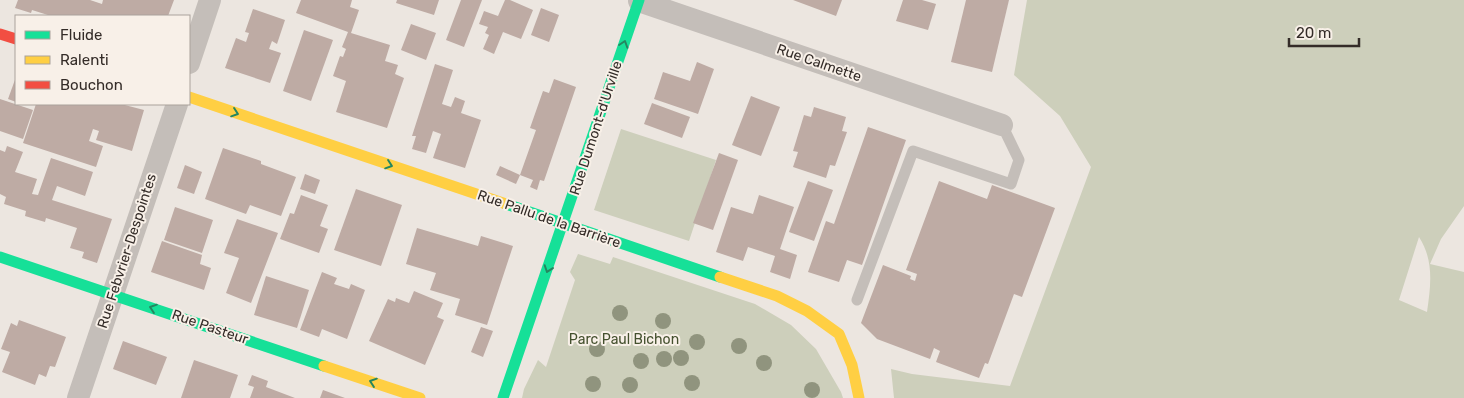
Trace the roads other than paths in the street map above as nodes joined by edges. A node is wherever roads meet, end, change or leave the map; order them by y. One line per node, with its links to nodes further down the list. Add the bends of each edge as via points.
1 (210, 0): 5 (street)
2 (638, 0): 8 (street, Rue Calmette); 9 (street, Rue Dumont-d'Urville, one-way to 2)
3 (0, 34): 4 (street)
4 (15, 39)
5 (190, 60)
6 (190, 98): 9 (street, Rue Pallu de la Barrière, one-way to 9)
7 (177, 105): 11 (street, Rue Febvrier-Despointes)
8 (1002, 125): 12 (lane, via 1019,160 1011,184 914,151)
9 (564, 223): 15 (street, Rue Dumont-d'Urville, one-way to 15); 16 (street, Rue Pallu de la Barrière, via 777,296 807,311 839,334 852,365)
10 (0, 257): 11 (street, Rue Pasteur)
11 (113, 294): 13 (street, Rue Febvrier-Despointes); 14 (street, Rue Pasteur, one-way to 11)
12 (857, 300)
13 (78, 398)
14 (420, 398)
15 (503, 398)
16 (858, 398)

